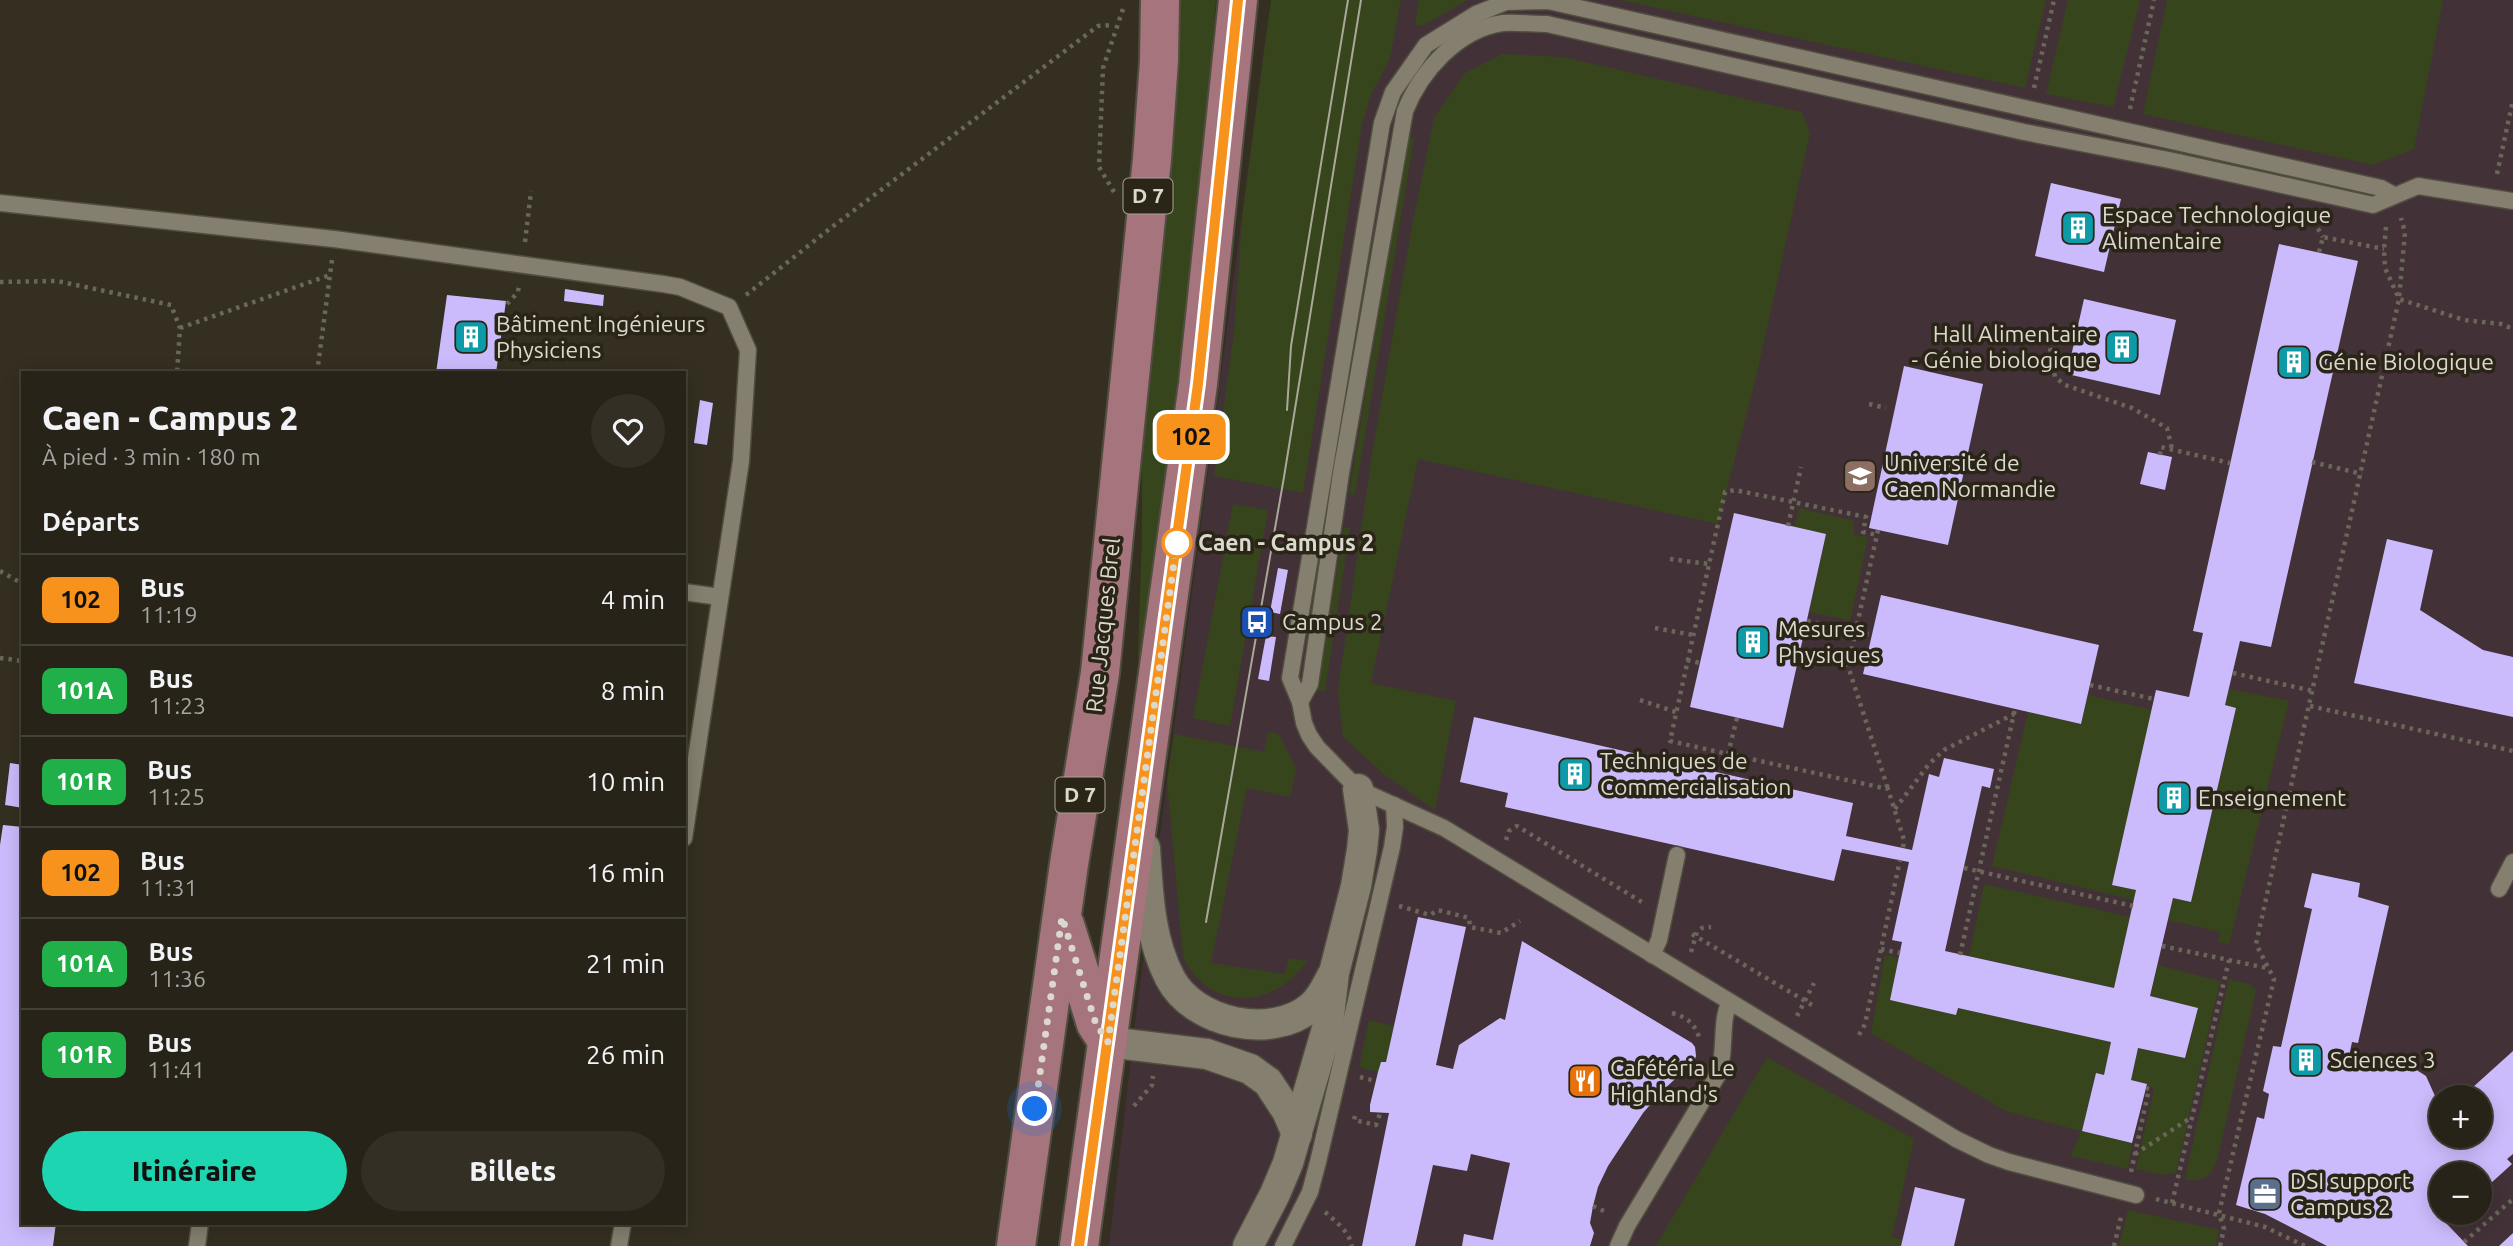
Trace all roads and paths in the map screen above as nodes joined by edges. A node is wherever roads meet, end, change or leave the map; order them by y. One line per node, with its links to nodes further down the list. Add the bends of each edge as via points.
1 (1126, 0): 12 (path, via 1103,68 1099,167)
2 (1160, 0): 85 (main road, Rue Jacques Brel / D 7, via 1152,159 1100,673)
3 (1238, 0): 70 (main road, via 1198,384)
4 (2054, 0): 7 (path)
5 (2154, 0): 9 (path)
6 (1112, 25): 24 (path, via 1098,26)
7 (2032, 96)
8 (2513, 100): 10 (path)
9 (2129, 116)
10 (2497, 174)
11 (2394, 195): 13 (lane, via 2418,186); 23 (path, via 2405,232); 62 (lane, via 2373,205 1547,24 1502,23 1465,36 1428,69 1405,111 1341,473 1311,684); 62 (lane, via 2367,185 1548,1 1506,2 1476,14 1426,45 1394,92 1382,123 1290,678)
12 (1117, 198)
13 (2513, 201)
14 (0, 203): 18 (lane)
15 (2301, 203): 17 (path)
16 (2386, 227): 19 (path)
17 (2323, 237): 19 (path); 20 (path)
18 (334, 239): 21 (path); 24 (lane, via 671,286)
19 (2384, 249): 23 (path, via 2385,268)
20 (2319, 252)
21 (330, 275): 25 (path); 29 (path)
22 (0, 282): 25 (path, via 57,281 171,305)
23 (2399, 299): 26 (path); 37 (path)
24 (729, 307): 47 (lane, via 748,350 741,461)
25 (180, 328): 28 (path)
26 (2513, 330)
27 (2050, 348): 32 (path, via 2055,377 2065,385 2132,408 2167,428)
28 (177, 371)
29 (317, 371)
30 (1869, 404): 31 (path)
31 (1886, 408)
32 (2172, 450): 33 (path, via 2161,447); 35 (path)
33 (2160, 455)
34 (2312, 462): 37 (path)
35 (2230, 463)
36 (1801, 467): 40 (path)
37 (2362, 474): 59 (path)
38 (1856, 480): 39 (path)
39 (1868, 483)
40 (1793, 502): 41 (path); 43 (path, via 1725,492); 50 (path, via 1866,517 1863,532 1877,532)
41 (1788, 526)
42 (1670, 559): 43 (path)
43 (1709, 564): 51 (path)
44 (0, 571): 45 (path)
45 (21, 583)
46 (686, 592): 47 (lane)
47 (720, 597): 73 (lane)
48 (1807, 621): 50 (path)
49 (1655, 628): 51 (path)
50 (1856, 631): 52 (path); 69 (path, via 1848,666)
51 (1693, 635): 54 (path)
52 (1872, 635)
53 (0, 658): 55 (path)
54 (1687, 660): 56 (path); 64 (path)
55 (21, 661)
56 (1700, 663)
57 (2233, 673): 59 (path)
58 (2090, 685): 60 (path)
59 (2313, 691): 63 (path)
60 (2154, 699)
61 (1640, 700): 64 (path)
62 (1300, 702): 68 (lane, via 1309,735)
63 (2310, 706): 66 (path); 96 (path, via 2256,944)
64 (1676, 712): 67 (path, via 1670,741)
65 (1737, 718): 67 (path)
66 (2513, 751)
67 (1728, 754): 69 (path)
68 (1358, 789): 71 (lane); 97 (street, via 1362,850)
69 (1888, 789): 72 (path)
70 (1142, 799): 97 (street, via 1149,904 1157,947 1171,980 1192,1003 1219,1017 1275,1024 1311,1008); 105 (main road)
71 (1394, 805): 92 (lane, via 1444,828); 132 (lane, via 1392,847 1318,1162 1310,1192)
72 (1894, 809): 75 (path); 80 (path, via 1944,750 2014,712)
73 (686, 825)
74 (1505, 844): 83 (path, via 1509,831 1517,826)
75 (1903, 848)
76 (1676, 855): 92 (lane)
77 (1900, 860): 90 (path)
78 (2513, 862): 81 (lane)
79 (1964, 868): 80 (path)
80 (1978, 872): 84 (path); 93 (path)
81 (2499, 889)
82 (1391, 904): 86 (path, via 1430,915 1438,910 1469,918 1470,927 1501,933)
83 (1649, 906)
84 (2133, 906)
85 (1062, 917): 105 (main road, via 1096,1024); 129 (main road, Rue Jacques Brel / D 7)
86 (1520, 921)
87 (1711, 927): 88 (path)
88 (1694, 935): 94 (path); 99 (path)
89 (2162, 946): 95 (path)
90 (1881, 949): 91 (path); 104 (path)
91 (1900, 953)
92 (1652, 955): 100 (lane)
93 (1960, 955)
94 (1690, 956)
95 (2230, 960): 96 (path); 112 (path)
96 (2268, 968): 122 (path, via 2274,979)
97 (1334, 973): 113 (street, via 1328,1025)
98 (1814, 983): 99 (path)
99 (1806, 1001): 101 (path); 103 (path)
100 (1730, 1002): 116 (lane, via 1989,1155); 134 (lane, via 1719,1073)
101 (1812, 1005)
102 (1672, 1013): 106 (path, via 1695,1025)
103 (1794, 1021)
104 (1859, 1035)
105 (1108, 1042): 113 (street, via 1208,1054 1250,1069 1268,1082); 130 (main road)
106 (1703, 1046)
107 (1375, 1081): 108 (path, via 1366,1079)
108 (1362, 1088)
109 (2146, 1088): 114 (path)
110 (1357, 1110): 111 (path, via 1354,1120 1376,1125)
111 (1381, 1111)
112 (2194, 1115): 114 (path); 118 (path)
113 (1297, 1134): 131 (street, via 1275,1194)
114 (2135, 1155): 115 (path)
115 (2131, 1173)
116 (2136, 1195): 118 (path)
117 (2513, 1199): 126 (path)
118 (2172, 1203): 122 (path)
119 (1316, 1205): 133 (path, via 1341,1226)
120 (1593, 1206): 123 (path)
121 (2123, 1212): 135 (path)
122 (2219, 1213): 136 (path, via 2224,1229); 137 (path)
123 (1612, 1214)
124 (200, 1225): 127 (lane)
125 (623, 1225): 128 (lane)
126 (2464, 1242)
127 (197, 1246)
128 (619, 1246)
129 (1016, 1246)
130 (1079, 1246)
131 (1248, 1246)
132 (1283, 1246)
133 (1352, 1246)
134 (1618, 1246)
135 (2114, 1246)
136 (2220, 1246)
137 (2305, 1246)

